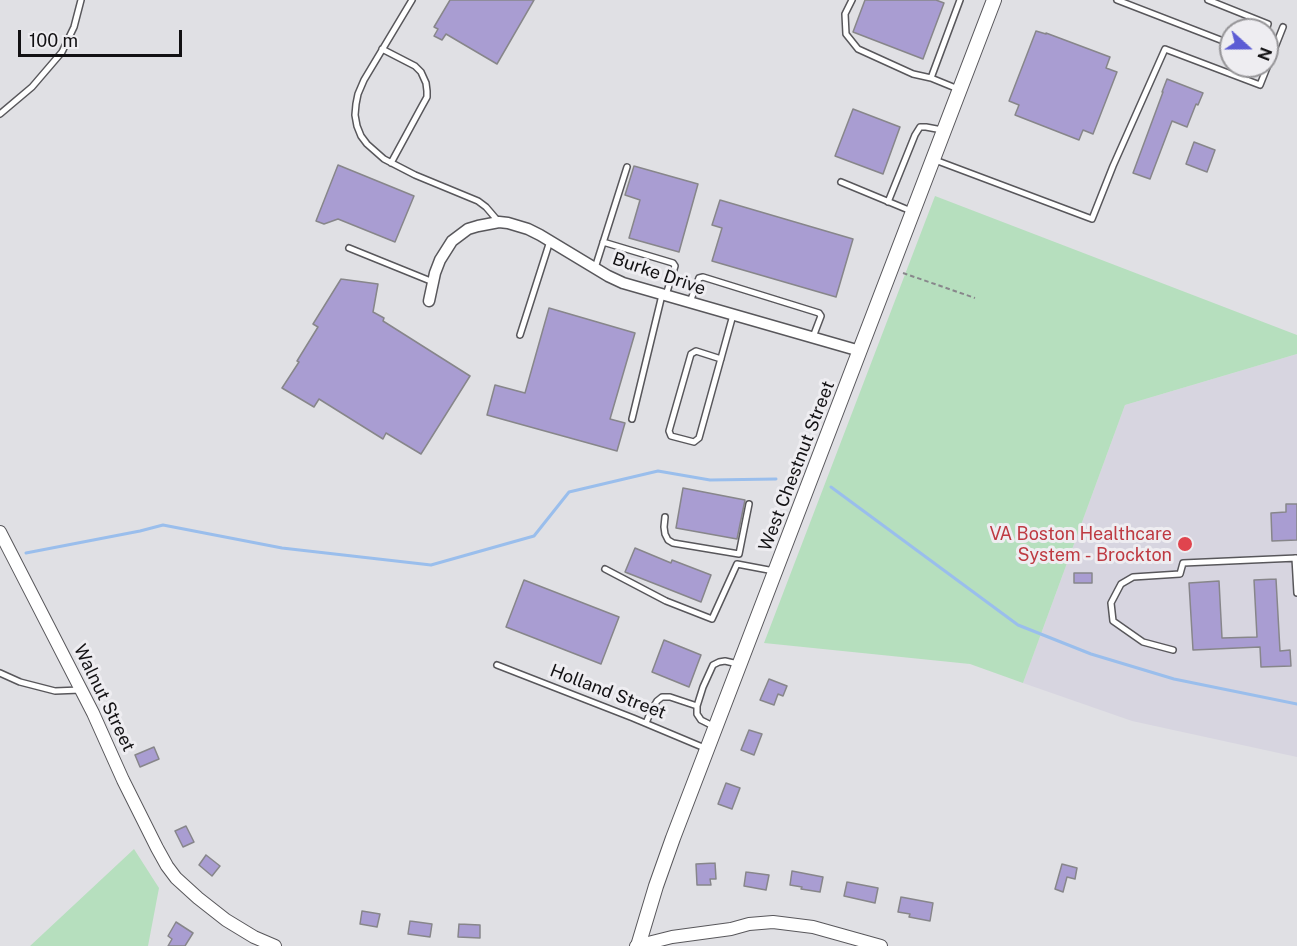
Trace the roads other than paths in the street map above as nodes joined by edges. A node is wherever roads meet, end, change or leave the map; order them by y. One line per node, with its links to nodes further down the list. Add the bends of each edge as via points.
1 (81, 0): 14 (lane, via 70,39 62,52 33,87)
2 (412, 0): 11 (lane)
3 (852, 0): 12 (lane, via 845,14 846,34 858,50)
4 (960, 0): 12 (lane)
5 (994, 0): 13 (main road, West Chestnut Street)
6 (1117, 0): 10 (lane)
7 (1208, 0): 8 (lane)
8 (1253, 18)
9 (1283, 27): 16 (lane, via 1260,85 1164,49 1092,219)
10 (1219, 39)
11 (382, 49): 17 (lane, via 358,94 355,116 367,144); 17 (lane, via 415,66 427,91)
12 (931, 78): 13 (lane)
13 (960, 89): 15 (main road, West Chestnut Street)
14 (0, 114)
15 (944, 131): 16 (main road, West Chestnut Street); 20 (lane, via 920,127)
16 (933, 160): 21 (main road, West Chestnut Street)
17 (391, 163): 22 (lane, via 478,201)
18 (627, 167): 24 (lane)
19 (841, 182): 20 (lane)
20 (888, 202): 21 (lane)
21 (913, 212): 34 (main road, West Chestnut Street)
22 (499, 222): 23 (street, Burke Drive, via 528,229); 27 (street, Burke Drive, via 468,229 452,241)
23 (550, 241): 26 (street, Burke Drive); 32 (lane)
24 (603, 242): 26 (lane); 28 (lane, via 673,263)
25 (349, 248): 27 (lane)
26 (595, 268): 28 (street, Burke Drive, via 615,280)
27 (433, 282): 29 (street, Burke Drive)
28 (664, 296): 30 (street, Burke Drive); 36 (lane)
29 (429, 301)
30 (689, 303): 31 (street, Burke Drive); 33 (lane, via 702,277 819,313)
31 (733, 315): 33 (street, Burke Drive); 35 (lane)
32 (520, 335)
33 (813, 338): 34 (street, Burke Drive)
34 (860, 351): 44 (main road, West Chestnut Street)
35 (721, 359): 35 (lane, via 699,438 694,442 671,436 669,431 691,354 696,351)
36 (632, 419)
37 (750, 504): 40 (lane)
38 (665, 517): 40 (lane, via 665,534 673,543)
39 (0, 532): 50 (street, Walnut Street)
40 (739, 554): 42 (lane)
41 (1296, 558): 45 (lane); 46 (lane, via 1183,563 1180,574 1133,577 1121,584 1111,603 1113,621 1143,642)
42 (737, 564): 43 (lane, via 712,619 666,601); 44 (lane)
43 (605, 569)
44 (776, 572): 47 (main road, West Chestnut Street)
45 (1297, 593)
46 (1173, 650)
47 (740, 664): 51 (lane, via 724,661 712,665); 53 (main road, West Chestnut Street)
48 (496, 665): 52 (lane, Holland Street)
49 (0, 673): 50 (lane, via 55,691)
50 (81, 690): 55 (street, Walnut Street, via 157,848 177,878 226,920)
51 (697, 705): 52 (lane, via 662,697); 53 (lane, via 701,720)
52 (646, 723): 54 (lane, Holland Street)
53 (716, 728): 54 (main road, West Chestnut Street)
54 (708, 749): 56 (main road, West Chestnut Street)
55 (275, 946)
56 (637, 946): 57 (street, via 773,922 813,927)
57 (881, 946)

